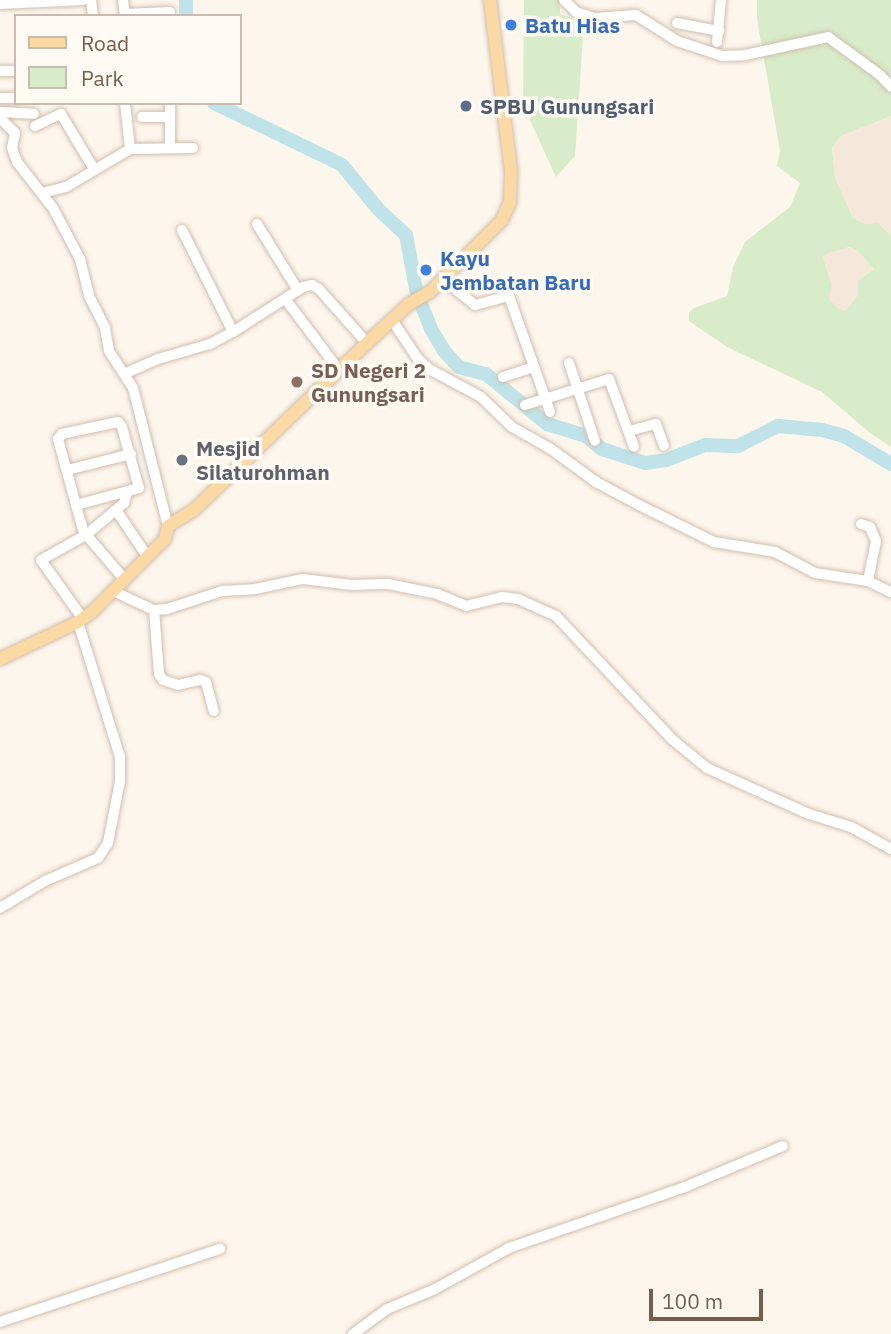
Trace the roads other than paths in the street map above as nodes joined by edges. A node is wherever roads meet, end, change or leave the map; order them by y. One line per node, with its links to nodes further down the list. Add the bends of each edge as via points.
1 (83, 0): 5 (street)
2 (490, 0): 27 (main road, via 511,196 502,220)
3 (564, 0): 11 (street, via 576,12 596,18 636,15 677,41 722,56 828,37)
4 (721, 0): 10 (street, via 718,36)
5 (62, 1): 6 (street)
6 (28, 2): 7 (street)
7 (0, 4)
8 (170, 12): 9 (street)
9 (140, 14)
10 (677, 23)
11 (891, 87)
12 (125, 105): 22 (street)
13 (170, 105): 17 (street)
14 (0, 112): 15 (street)
15 (34, 114)
16 (142, 117): 17 (street)
17 (170, 117): 20 (street)
18 (0, 118): 24 (street, via 16,135 13,155)
19 (35, 126): 23 (street, via 61,114)
20 (170, 147): 21 (street); 22 (street)
21 (193, 148)
22 (131, 149): 23 (street)
23 (94, 169): 24 (street, via 66,187)
24 (42, 192): 36 (street, via 80,259 109,351)
25 (257, 224): 28 (street)
26 (182, 230): 31 (street)
27 (443, 279): 30 (main road); 34 (street, via 475,305 509,296)
28 (298, 290): 29 (street); 32 (street, via 309,285 318,288)
29 (285, 300): 31 (street); 35 (street)
30 (392, 320): 32 (main road); 56 (street, via 429,369 481,397 512,427 617,494 713,542 775,552 815,573)
31 (233, 332): 36 (street)
32 (367, 343): 35 (main road)
33 (569, 363): 38 (street)
34 (534, 367): 37 (street); 39 (street)
35 (339, 370): 52 (main road, via 194,510)
36 (124, 374): 52 (street, via 136,394)
37 (503, 377)
38 (577, 388): 39 (street); 42 (street, via 611,380); 43 (street)
39 (544, 398): 40 (street); 41 (street)
40 (525, 405)
41 (550, 412)
42 (629, 431): 44 (street, via 656,424); 45 (street)
43 (595, 441)
44 (664, 446)
45 (634, 447)
46 (131, 454): 47 (street); 47 (street, via 117,422 62,434 58,439); 48 (street, via 139,487)
47 (67, 470): 49 (street)
48 (127, 493): 49 (street); 50 (street)
49 (76, 505): 53 (street)
50 (116, 510): 53 (street); 54 (street)
51 (861, 524): 56 (street, via 870,527 876,541)
52 (168, 526): 54 (main road, via 165,539)
53 (86, 535): 55 (street); 60 (street, via 41,560)
54 (147, 556): 55 (main road)
55 (125, 580): 57 (main road)
56 (868, 581): 58 (street)
57 (113, 590): 59 (street); 60 (main road)
58 (891, 592)
59 (154, 610): 62 (street, via 159,674 178,685 206,682); 63 (street, via 222,591 295,579 388,584 437,594 466,606 502,597 518,599 556,616 673,740 707,768 809,814 851,827)
60 (81, 620): 61 (main road); 64 (street, via 120,757 107,846 95,860 45,881)
61 (0, 659)
62 (214, 710)
63 (891, 849)
64 (0, 908)
65 (783, 1146): 68 (street, via 685,1187 509,1248 387,1310)
66 (219, 1249): 67 (street)
67 (0, 1322)
68 (353, 1334)

